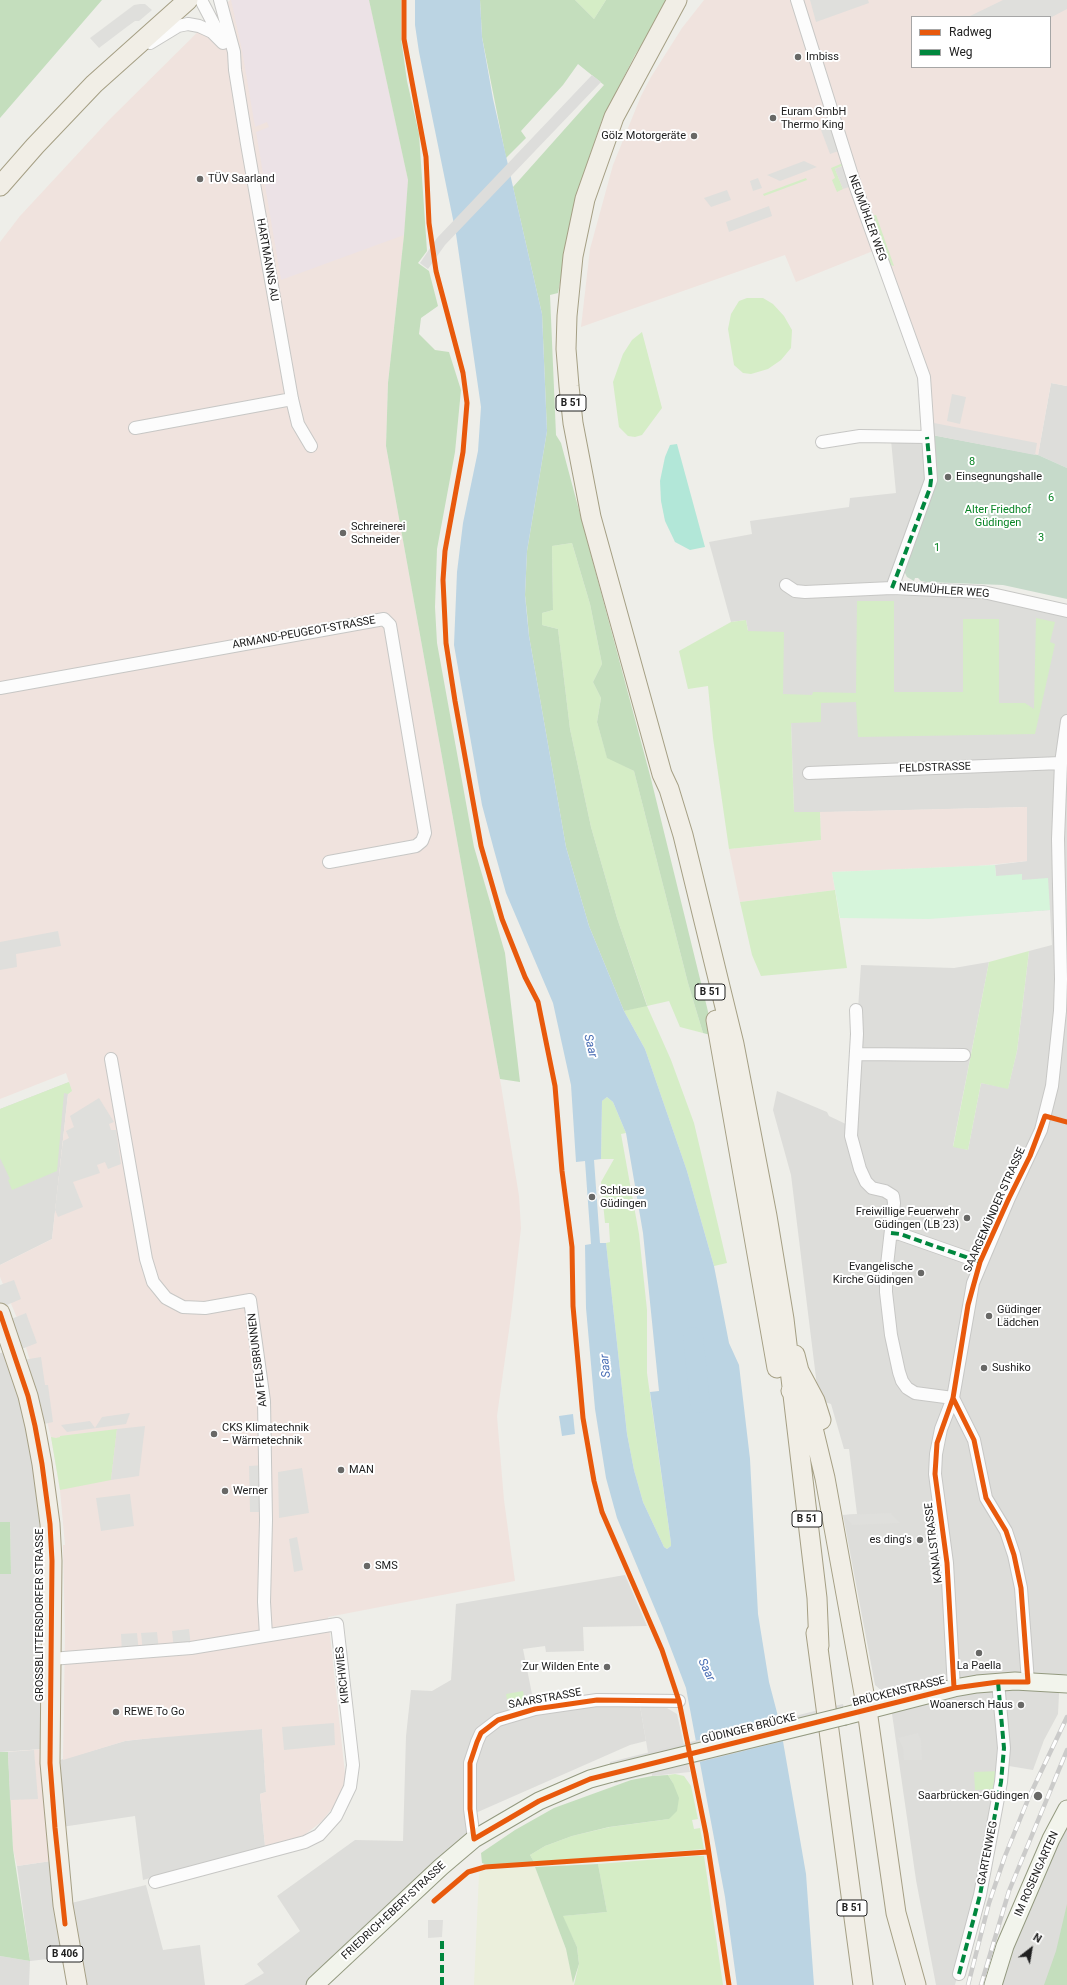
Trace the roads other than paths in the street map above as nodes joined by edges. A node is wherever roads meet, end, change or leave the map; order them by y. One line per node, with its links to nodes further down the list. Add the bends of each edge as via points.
1 (188, 0): 9 (main road)
2 (201, 0): 8 (street, HARTMANNS AU)
3 (220, 0): 10 (street, HARTMANNS AU, via 230,34)
4 (676, 0): 7 (main road, B 51)
5 (687, 0): 7 (main road, B 51)
6 (797, 0): 14 (street, NEUMÜHLER WEG, via 855,185 924,377)
7 (656, 39): 24 (main road, B 51, via 614,117 585,199 573,256 566,316 566,349 573,423 585,489)
8 (223, 43): 9 (street, HARTMANNS AU, via 212,32 188,24 178,26 147,45); 10 (street, HARTMANNS AU)
9 (133, 49): 11 (main road, via 94,84)
10 (235, 70): 12 (street, HARTMANNS AU)
11 (0, 186)
12 (292, 399): 13 (street); 16 (street, HARTMANNS AU, via 298,424)
13 (135, 428)
14 (927, 437): 15 (street, via 860,436); 18 (street, NEUMÜHLER WEG, via 930,488)
15 (822, 442)
16 (311, 446)
17 (786, 586): 18 (street, NEUMÜHLER WEG, via 795,591 805,592)
18 (892, 588): 19 (street, NEUMÜHLER WEG, via 983,592)
19 (1067, 611)
20 (0, 688): 25 (street, ARMAND-PEUGEOT-STRASSE, via 384,620 390,624 391,629 425,833 416,846)
21 (1067, 721): 22 (street, SAARGEMÜNDER STRASSE)
22 (1061, 763): 23 (street, FELDSTRASSE); 26 (street, SAARGEMÜNDER STRASSE, via 1058,839)
23 (810, 773)
24 (662, 774): 34 (main road, B 51, via 683,835 734,1044 766,1208); 35 (main road, B 51, via 662,791 720,1039)
25 (329, 862)
26 (1064, 930): 32 (street, SAARGEMÜNDER STRASSE, via 1060,1011 1049,1101 1035,1146)
27 (856, 1010): 28 (street)
28 (856, 1054): 29 (street); 31 (street, via 851,1136 866,1182 872,1188 893,1196)
29 (964, 1055)
30 (111, 1059): 39 (street, AM FELSBRUNNEN, via 146,1259 153,1282 166,1298 183,1307 205,1308 250,1300 264,1401)
31 (891, 1233): 32 (street); 37 (street, via 886,1292 891,1335 902,1381 907,1388 916,1393)
32 (980, 1262): 37 (street, SAARGEMÜNDER STRASSE, via 968,1305)
33 (0, 1313): 41 (main road, GROSSBLITTERSDORFER STRASSE, via 28,1396 42,1464 52,1548)
34 (784, 1319): 36 (main road, B 51); 38 (main road, via 791,1336 799,1371 819,1410 823,1431)
35 (774, 1349): 36 (main road, via 786,1386); 40 (main road, B 51)
36 (791, 1392): 38 (main road, via 806,1409 812,1424); 40 (main road, B 51, via 817,1598)
37 (953, 1398): 43 (street, via 974,1440 986,1498 1006,1531 1014,1555 1021,1588); 45 (street, KANALSTRASSE, via 941,1429 935,1465 947,1564)
38 (825, 1478): 47 (main road)
39 (266, 1636): 41 (street, KIRCHWIES, via 191,1648); 52 (street, KIRCHWIES, via 337,1624 352,1765 352,1778 344,1804 327,1827 309,1840)
40 (819, 1646): 50 (main road, B 51)
41 (51, 1659): 53 (main road, GROSSBLITTERSDORFER STRASSE, via 50,1763)
42 (998, 1682): 43 (main road, BRÜCKENSTRASSE); 45 (main road, BRÜCKENSTRASSE); 54 (street, GARTENWEG, via 1004,1728 1003,1767 980,1895)
43 (1028, 1682): 44 (main road, BRÜCKENSTRASSE)
44 (1067, 1684)
45 (954, 1688): 47 (main road, BRÜCKENSTRASSE)
46 (679, 1701): 51 (street, SAARSTRASSE, via 598,1700 535,1709 498,1720 481,1733 470,1763 470,1809)
47 (867, 1710): 48 (main road, BRÜCKENSTRASSE); 60 (main road, via 896,1912)
48 (845, 1716): 51 (main road, GÜDINGER BRÜCKE, bridge, via 590,1779 539,1801)
49 (1067, 1809): 61 (main road, IM ROSENGARTEN, via 1051,1839 1005,1946)
50 (842, 1830): 58 (main road, B 51); 59 (main road, via 853,1852)
51 (474, 1840): 57 (main road, FRIEDRICH-EBERT-STRASSE, via 441,1867)
52 (155, 1882)
53 (65, 1924): 55 (main road, GROSSBLITTERSDORFER STRASSE / B 406, via 65,1956); 56 (main road, GROSSBLITTERSDORFER STRASSE)
54 (959, 1974)
55 (69, 1985)
56 (77, 1985)
57 (315, 1985)
58 (863, 1985)
59 (872, 1985)
60 (916, 1985)
61 (993, 1985)

